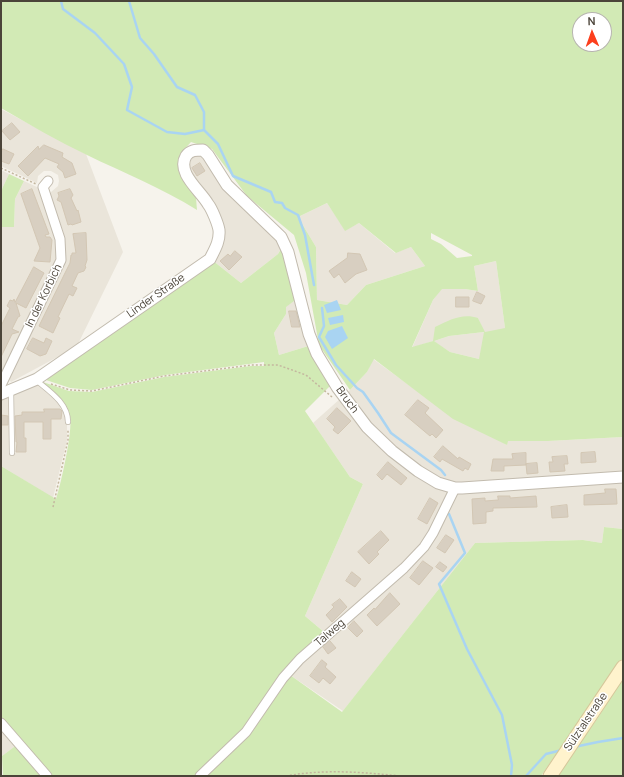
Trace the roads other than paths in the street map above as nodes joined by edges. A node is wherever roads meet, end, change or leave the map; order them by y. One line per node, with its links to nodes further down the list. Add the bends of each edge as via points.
1 (187, 154): 3 (street, Linder Straße, via 184,168 208,204 219,229 218,243 210,259); 8 (street, Bruch, via 194,150 202,150 208,155 227,185 281,237 288,252 309,334 317,354 367,427 418,471 438,483)
2 (46, 184): 4 (street, In der Korbich, via 60,239 61,260)
3 (36, 379): 4 (street, Linder Straße); 5 (lane, via 60,402 68,416)
4 (4, 390): 6 (lane)
5 (68, 422)
6 (12, 453)
7 (623, 477): 8 (street, Bruch)
8 (455, 488): 12 (street, Talweg, via 424,547 404,568 300,659 283,678 246,732)
9 (623, 667): 13 (main road, Sülztalstraße)
10 (1, 723): 11 (street)
11 (47, 776)
12 (200, 776)
13 (550, 776)

